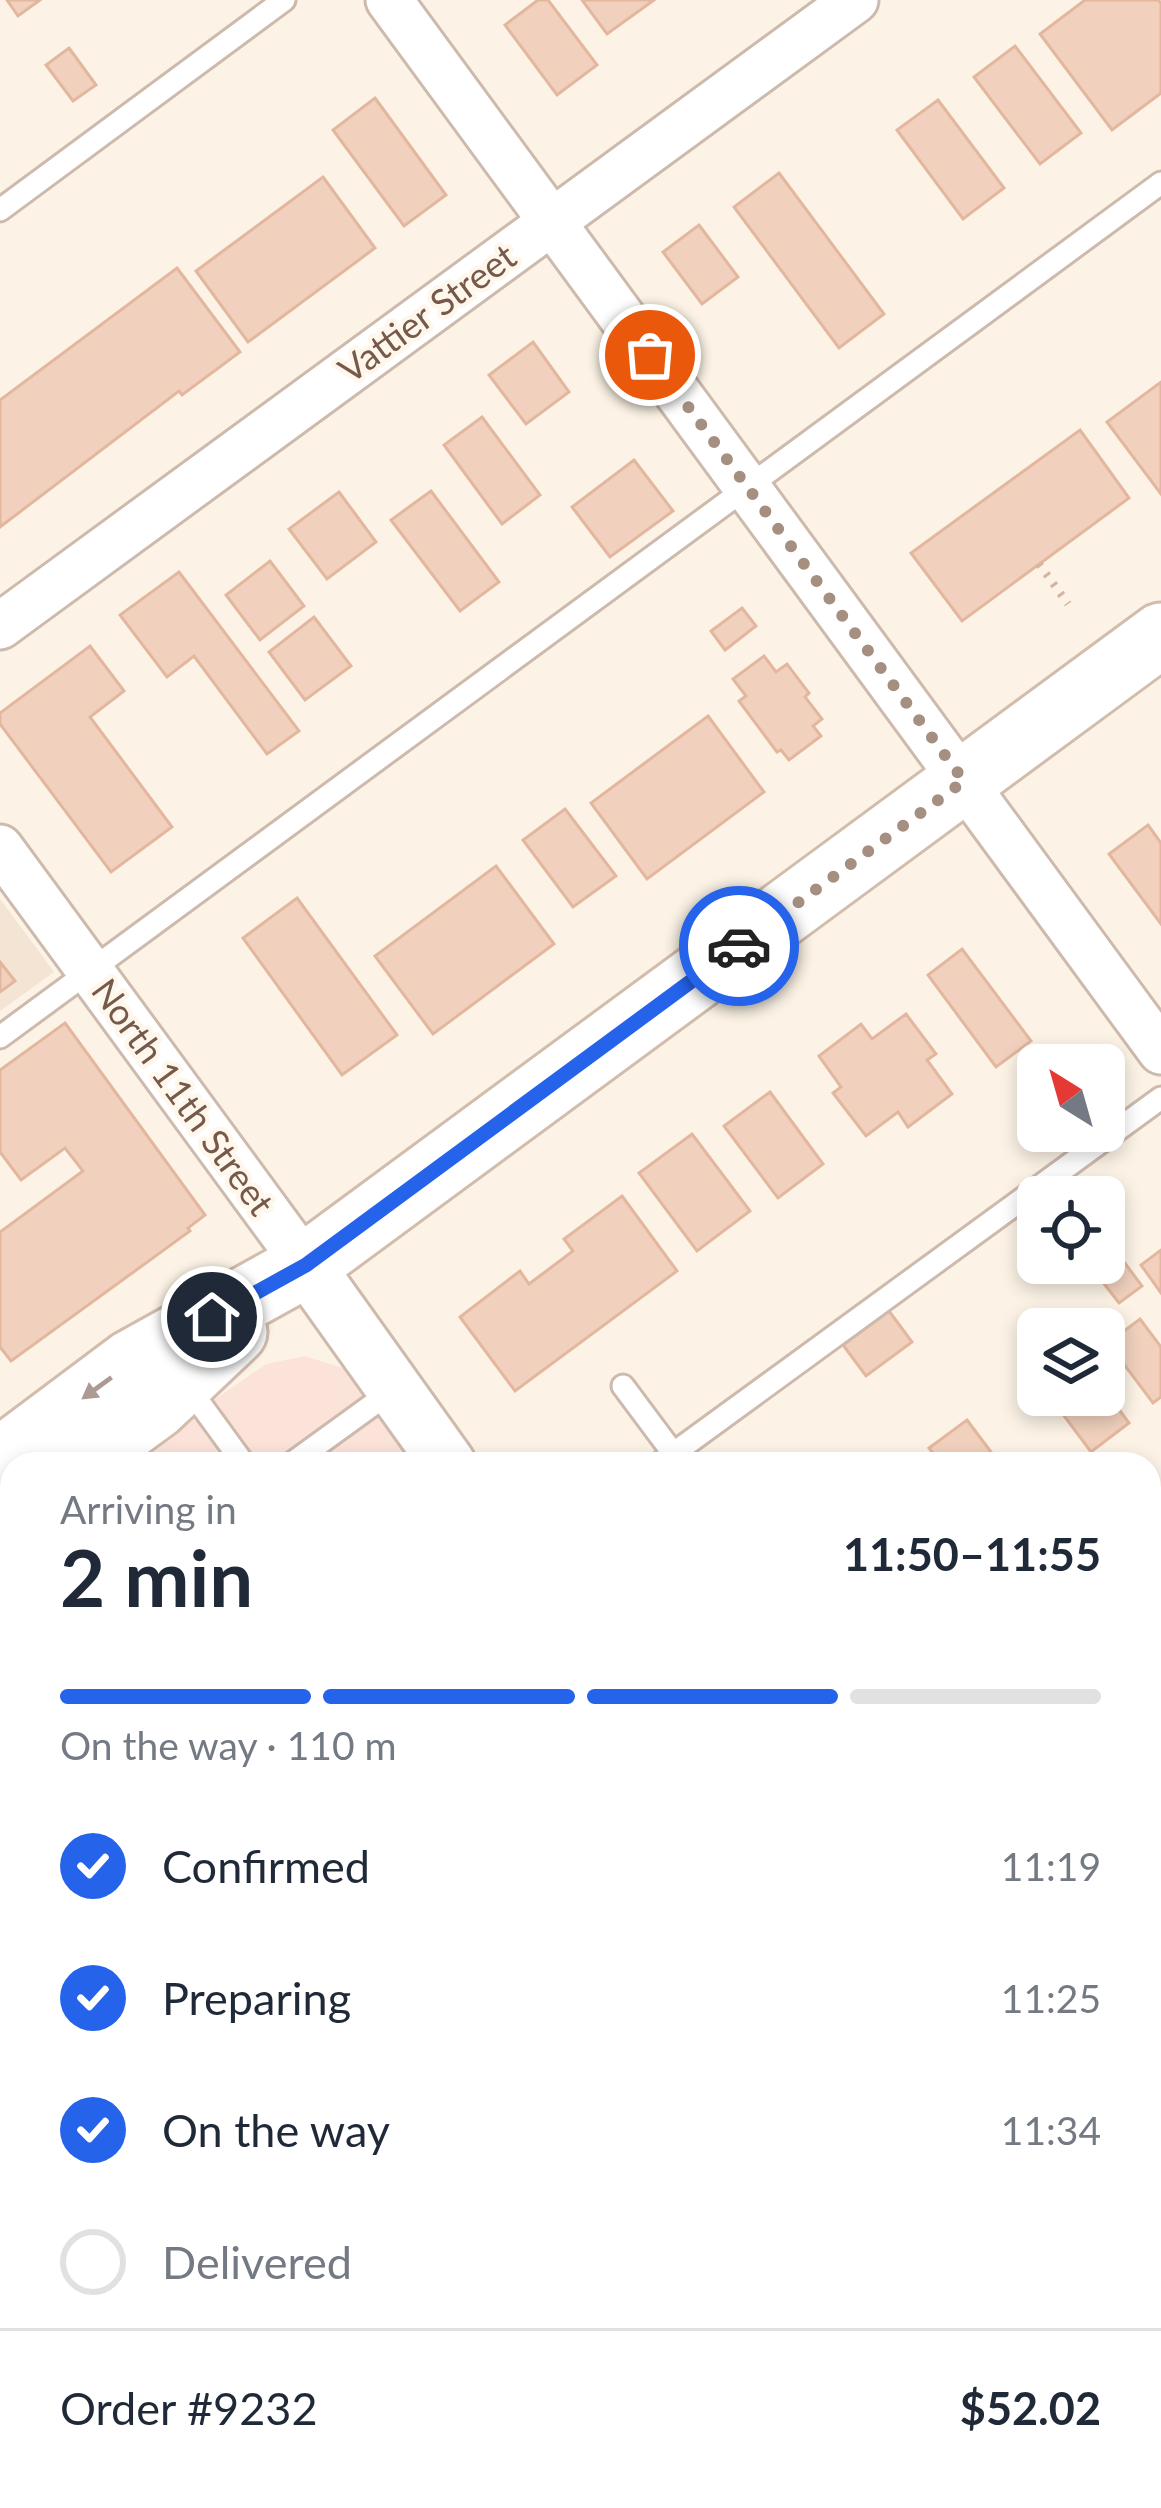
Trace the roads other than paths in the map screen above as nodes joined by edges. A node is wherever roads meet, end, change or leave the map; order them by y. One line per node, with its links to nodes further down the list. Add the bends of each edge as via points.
1 (284, 0): 5 (lane)
2 (389, 0): 6 (street)
3 (855, 0): 6 (street, Vattier Street)
4 (1161, 183): 7 (lane)
5 (0, 211)
6 (552, 221): 7 (street); 8 (street, Vattier Street)
7 (748, 488): 10 (street); 12 (lane)
8 (0, 626)
9 (1161, 635): 10 (main road)
10 (964, 781): 14 (street); 16 (main road)
11 (0, 848): 12 (street, North 11th Street)
12 (90, 971): 13 (lane); 16 (street, North 11th Street)
13 (0, 1037)
14 (1161, 1051)
15 (1161, 1098): 26 (lane)
16 (306, 1265): 17 (main road); 19 (street, North 11th Street); 20 (main road, one-way to 20, via 131,1362)
17 (184, 1380): 21 (main road); 22 (lane)
18 (623, 1386): 25 (lane)
19 (394, 1390): 23 (lane); 24 (street, North 11th Street)
20 (11, 1452)
21 (93, 1452)
22 (235, 1452)
23 (308, 1452)
24 (439, 1452)
25 (662, 1452)
26 (676, 1452)

